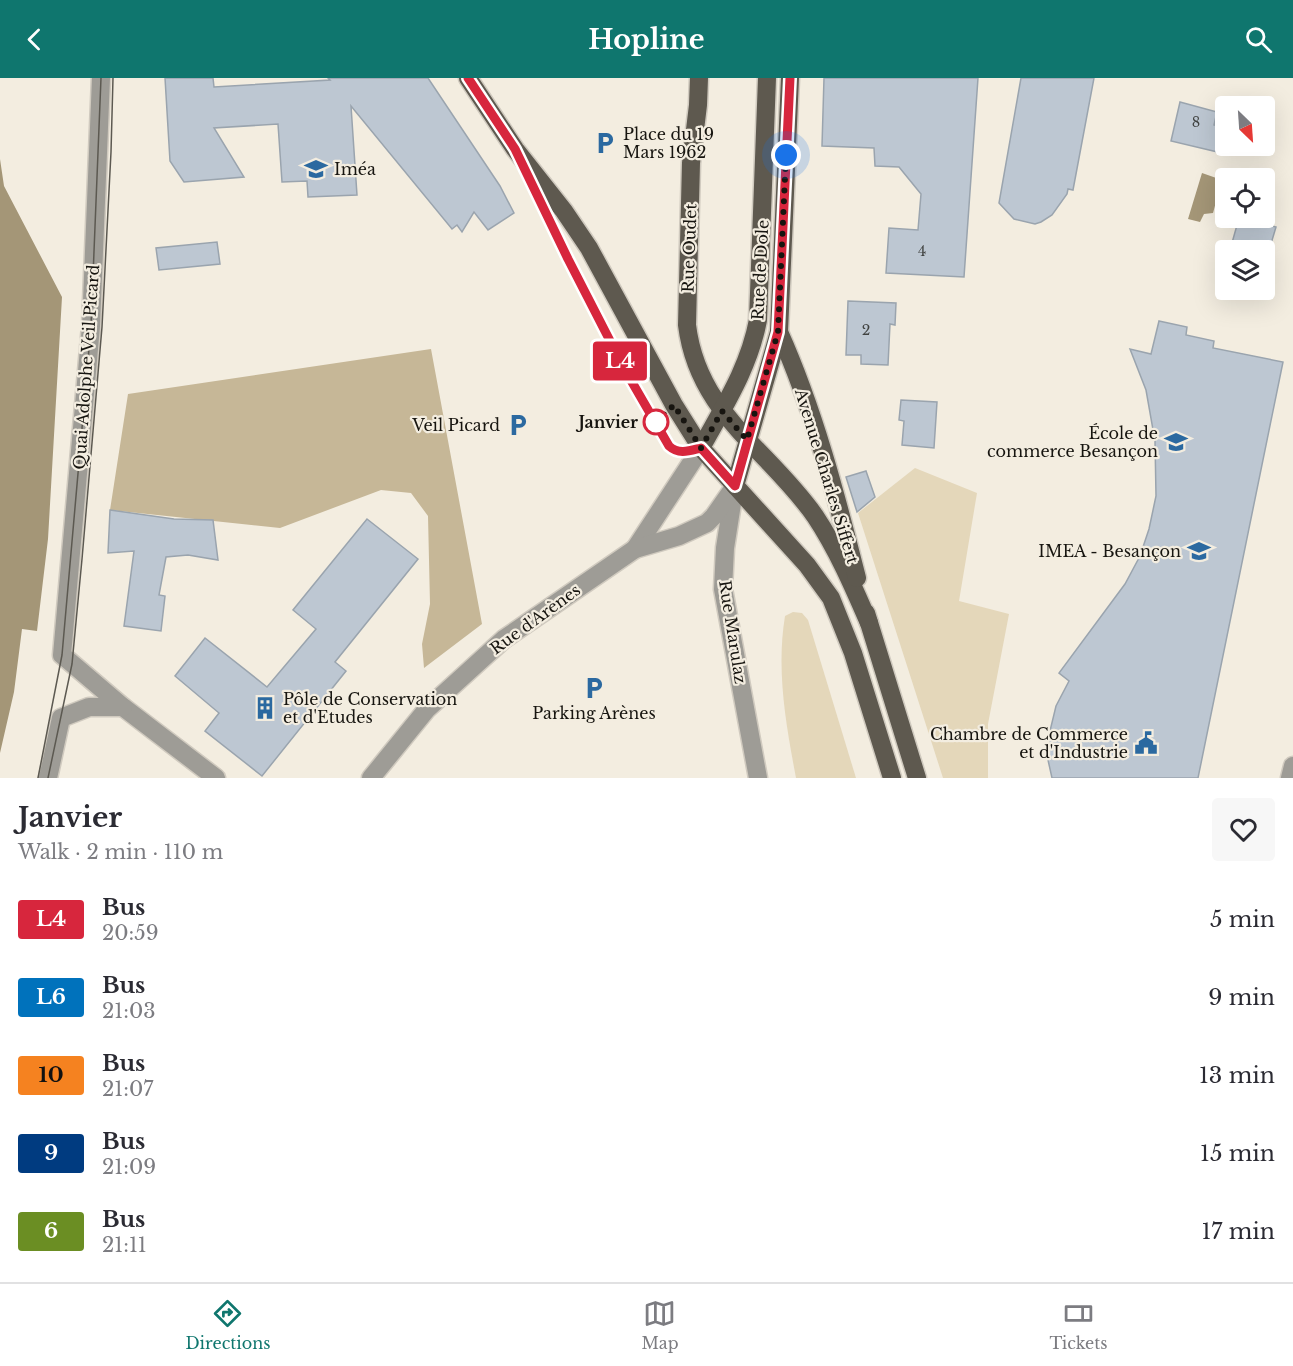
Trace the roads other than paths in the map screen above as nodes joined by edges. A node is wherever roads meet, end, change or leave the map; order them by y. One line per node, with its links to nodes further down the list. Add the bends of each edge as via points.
1 (101, 78): 13 (street, Quai Adolphe Veil Picard, via 91,326 62,655)
2 (468, 78): 9 (main road, via 589,248)
3 (699, 78): 7 (main road, Rue Oudet, via 691,163 687,325 699,372)
4 (767, 78): 7 (main road, Rue de Dole, via 758,320 753,346)
5 (790, 78): 6 (main road, Rue de Dole)
6 (778, 332): 8 (main road, Rue de Dole); 12 (main road, Avenue Charles Siffert, via 834,490)
7 (722, 411): 8 (main road, Avenue Charles Siffert); 9 (main road, Rue de Dole)
8 (747, 440): 10 (main road, Rue de Dole); 12 (main road, Avenue Charles Siffert, via 814,516 832,544)
9 (701, 448): 10 (main road); 11 (street, Rue d'Arènes)
10 (735, 486): 11 (street, Rue d'Arènes, via 707,523); 18 (street, Rue Marulaz, via 723,589); 19 (main road, via 807,565 831,598 853,653)
11 (635, 549): 17 (street, Rue d'Arènes, via 504,639 427,709)
12 (869, 623): 20 (main road, Avenue Charles Siffert)
13 (123, 707): 15 (street, via 89,707 61,718); 16 (street)
14 (1293, 766): 21 (street)
15 (48, 778)
16 (216, 778)
17 (371, 778)
18 (758, 778)
19 (892, 778)
20 (917, 778)
21 (1290, 778)

